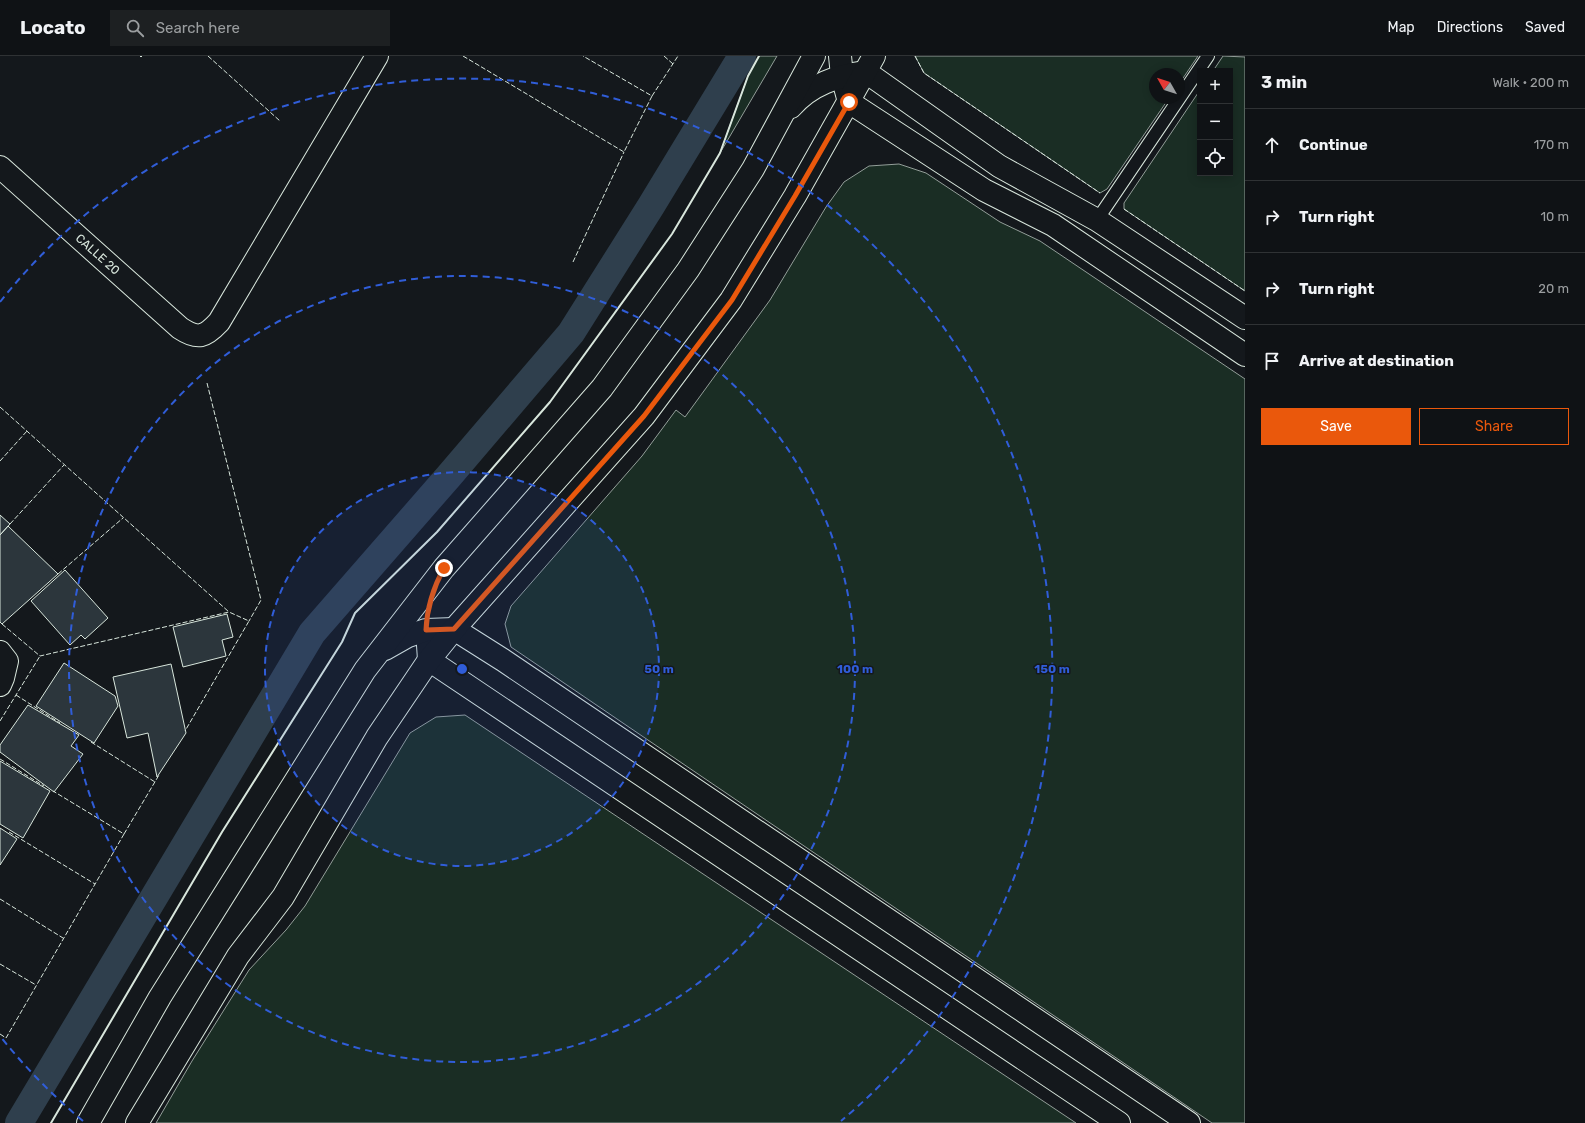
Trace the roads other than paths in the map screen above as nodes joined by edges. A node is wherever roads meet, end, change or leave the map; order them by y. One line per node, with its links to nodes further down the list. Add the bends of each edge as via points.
1 (377, 56): 8 (street, CALLE 20, via 219,322 209,333 199,336 189,334 180,328)
2 (814, 56): 7 (street)
3 (1208, 56): 9 (lane)
4 (870, 64): 5 (street); 6 (street); 9 (street, via 999,166)
5 (841, 66): 6 (street); 7 (street, via 796,101)
6 (849, 102): 11 (street, via 984,190 1053,225); 13 (street, via 727,306 644,416)
7 (779, 121): 12 (street, via 753,169 688,270 602,388)
8 (0, 167)
9 (1098, 220): 10 (street)
10 (1245, 318)
11 (1245, 355)
12 (444, 568): 14 (street, via 431,597); 17 (street)
13 (454, 629): 14 (street); 16 (street); 22 (street)
14 (426, 630): 16 (street); 17 (street, via 392,644)
15 (0, 652): 18 (street, via 7,661)
16 (430, 660): 20 (street, via 377,738 283,896 238,956); 21 (street)
17 (365, 670): 19 (street, via 160,998)
18 (0, 685)
19 (88, 1123)
20 (138, 1123)
21 (1119, 1123)
22 (1189, 1123)

